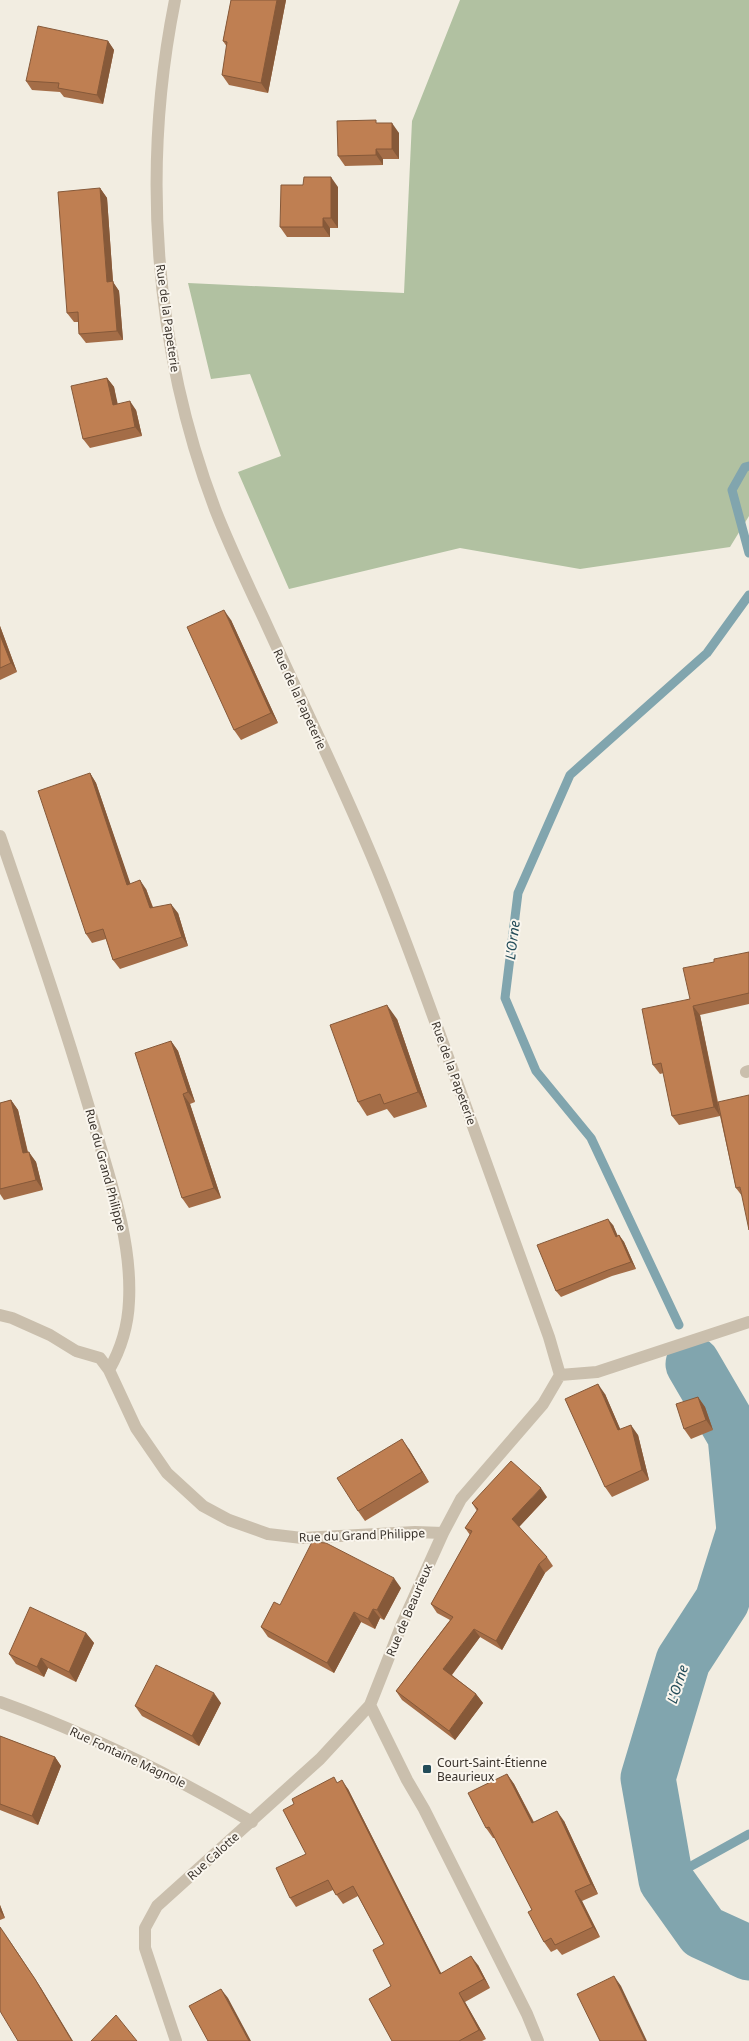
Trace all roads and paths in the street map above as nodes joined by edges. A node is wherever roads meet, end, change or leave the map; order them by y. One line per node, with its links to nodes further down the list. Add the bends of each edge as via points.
1 (175, 0): 6 (street, Rue de la Papeterie, via 157,142 157,202 162,287 184,413 233,552 368,846 427,1000)
2 (0, 836): 5 (street, Rue du Grand Philippe, via 81,1079 116,1198 125,1246 129,1301 123,1339)
3 (0, 1315): 5 (street, via 50,1335 76,1351 100,1358)
4 (749, 1322): 6 (street, via 597,1372)
5 (109, 1370): 7 (street, Rue du Grand Philippe, via 136,1428 167,1473 203,1506 228,1520 268,1534 302,1538)
6 (560, 1375): 7 (street, Rue de Beaurieux, via 543,1404 461,1499)
7 (443, 1533): 9 (street, Rue de Beaurieux)
8 (0, 1702): 10 (street, Rue Fontaine Magnole, via 134,1757)
9 (370, 1705): 10 (street, Rue Calotte, via 320,1759); 12 (street)
10 (252, 1822): 11 (street, Rue Calotte, via 157,1906 145,1928 146,1957)
11 (176, 2041)
12 (538, 2041)

